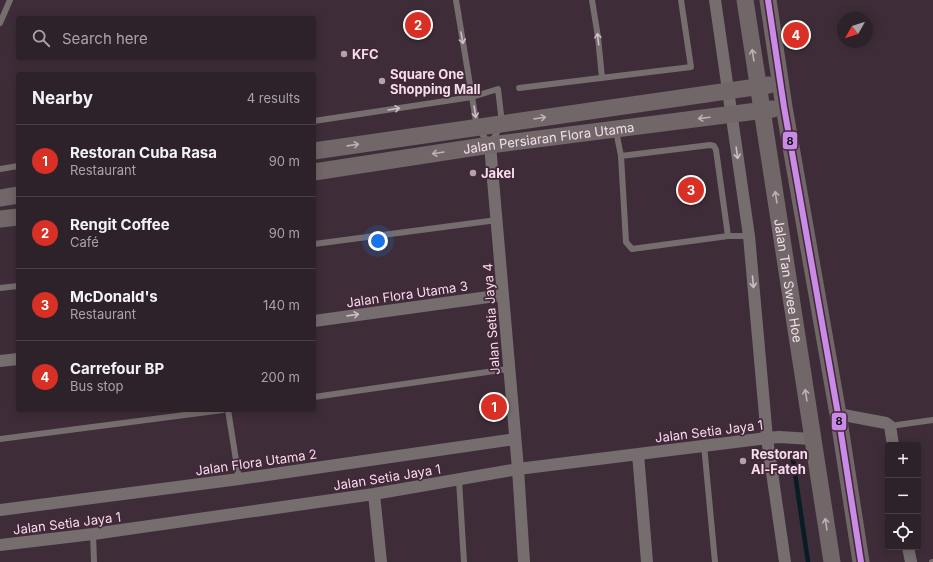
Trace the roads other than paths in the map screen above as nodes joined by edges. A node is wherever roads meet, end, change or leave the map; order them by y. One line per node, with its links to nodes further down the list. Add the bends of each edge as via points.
1 (10, 0): 8 (lane)
2 (456, 0): 14 (lane, one-way to 14)
3 (592, 0): 9 (lane, one-way to 3)
4 (682, 0): 9 (lane, via 691,67)
5 (715, 0): 13 (street)
6 (745, 0): 11 (main road, Jalan Tan Swee Hoe, one-way to 6)
7 (768, 0): 10 (main road, Jalan Tan Swee Hoe)
8 (0, 23)
9 (602, 78): 12 (lane)
10 (781, 84): 11 (main road, Jalan Persiaran Flora Utama); 15 (main road, Jalan Tan Swee Hoe)
11 (758, 87): 13 (main road, Jalan Persiaran Flora Utama); 16 (main road, Jalan Tan Swee Hoe)
12 (519, 88)
13 (728, 91): 17 (street); 19 (main road, Jalan Persiaran Flora Utama, one-way to 13)
14 (472, 97): 18 (lane, one-way to 14); 19 (lane, via 498,89); 20 (lane, one-way to 20)
15 (784, 107): 16 (main road, Jalan Persiaran Flora Utama); 46 (main road, Jalan Tan Swee Hoe)
16 (762, 110): 17 (main road, Jalan Persiaran Flora Utama); 52 (main road, Jalan Tan Swee Hoe, one-way to 16)
17 (732, 114): 21 (main road, Jalan Persiaran Flora Utama, one-way to 21); 34 (street, one-way to 34)
18 (316, 121)
19 (502, 123): 20 (main road, Jalan Persiaran Flora Utama); 22 (lane)
20 (477, 127): 22 (lane); 23 (main road, Jalan Persiaran Flora Utama, one-way to 20)
21 (616, 128): 22 (main road, Jalan Persiaran Flora Utama); 24 (lane)
22 (490, 145): 27 (main road, Jalan Persiaran Flora Utama, one-way to 27); 32 (street, Jalan Setia Jaya 4)
23 (316, 151)
24 (621, 156): 33 (lane, via 714,146); 33 (lane, via 626,242 632,249)
25 (16, 166): 26 (lane)
26 (0, 169)
27 (316, 172)
28 (16, 195): 29 (main road)
29 (0, 198)
30 (16, 217): 31 (main road)
31 (0, 219)
32 (497, 220): 35 (lane); 38 (street, Jalan Setia Jaya 4)
33 (728, 236): 34 (lane)
34 (749, 236): 49 (street, one-way to 49)
35 (316, 244)
36 (16, 286): 37 (lane)
37 (0, 288)
38 (503, 295): 39 (street, Jalan Flora Utama 3, one-way to 38); 42 (street, Jalan Setia Jaya 4)
39 (316, 321)
40 (16, 359): 41 (street)
41 (0, 361)
42 (508, 370): 43 (lane); 51 (street, Jalan Setia Jaya 4)
43 (316, 397)
44 (208, 412): 50 (lane)
45 (228, 412): 57 (lane)
46 (838, 414): 48 (street, via 882,421); 72 (main road, Jalan Tan Swee Hoe)
47 (933, 420): 48 (lane)
48 (890, 426): 53 (street)
49 (766, 438): 52 (street, Jalan Setia Jaya 1); 54 (street, Jalan Setia Jaya 1); 70 (street)
50 (0, 439)
51 (515, 439): 56 (street, Jalan Setia Jaya 4); 57 (street, Jalan Flora Utama 2)
52 (806, 439): 71 (main road, Jalan Tan Swee Hoe, one-way to 52)
53 (893, 442)
54 (704, 445): 55 (street, Jalan Setia Jaya 1); 69 (lane)
55 (638, 454): 56 (street, Jalan Setia Jaya 1); 68 (street)
56 (518, 469): 58 (street, Jalan Setia Jaya 1); 67 (street, Jalan Setia Jaya 4)
57 (239, 479): 60 (street, Jalan Flora Utama 2)
58 (459, 480): 59 (street, Jalan Setia Jaya 1); 66 (lane)
59 (374, 494): 61 (street, Jalan Setia Jaya 1); 65 (street)
60 (0, 510)
61 (93, 534): 62 (street, Jalan Setia Jaya 1); 64 (lane)
62 (0, 545)
63 (909, 550): 73 (street)
64 (94, 562)
65 (380, 562)
66 (464, 562)
67 (524, 562)
68 (647, 562)
69 (715, 562)
70 (785, 562)
71 (832, 562)
72 (861, 562)
73 (911, 562)

